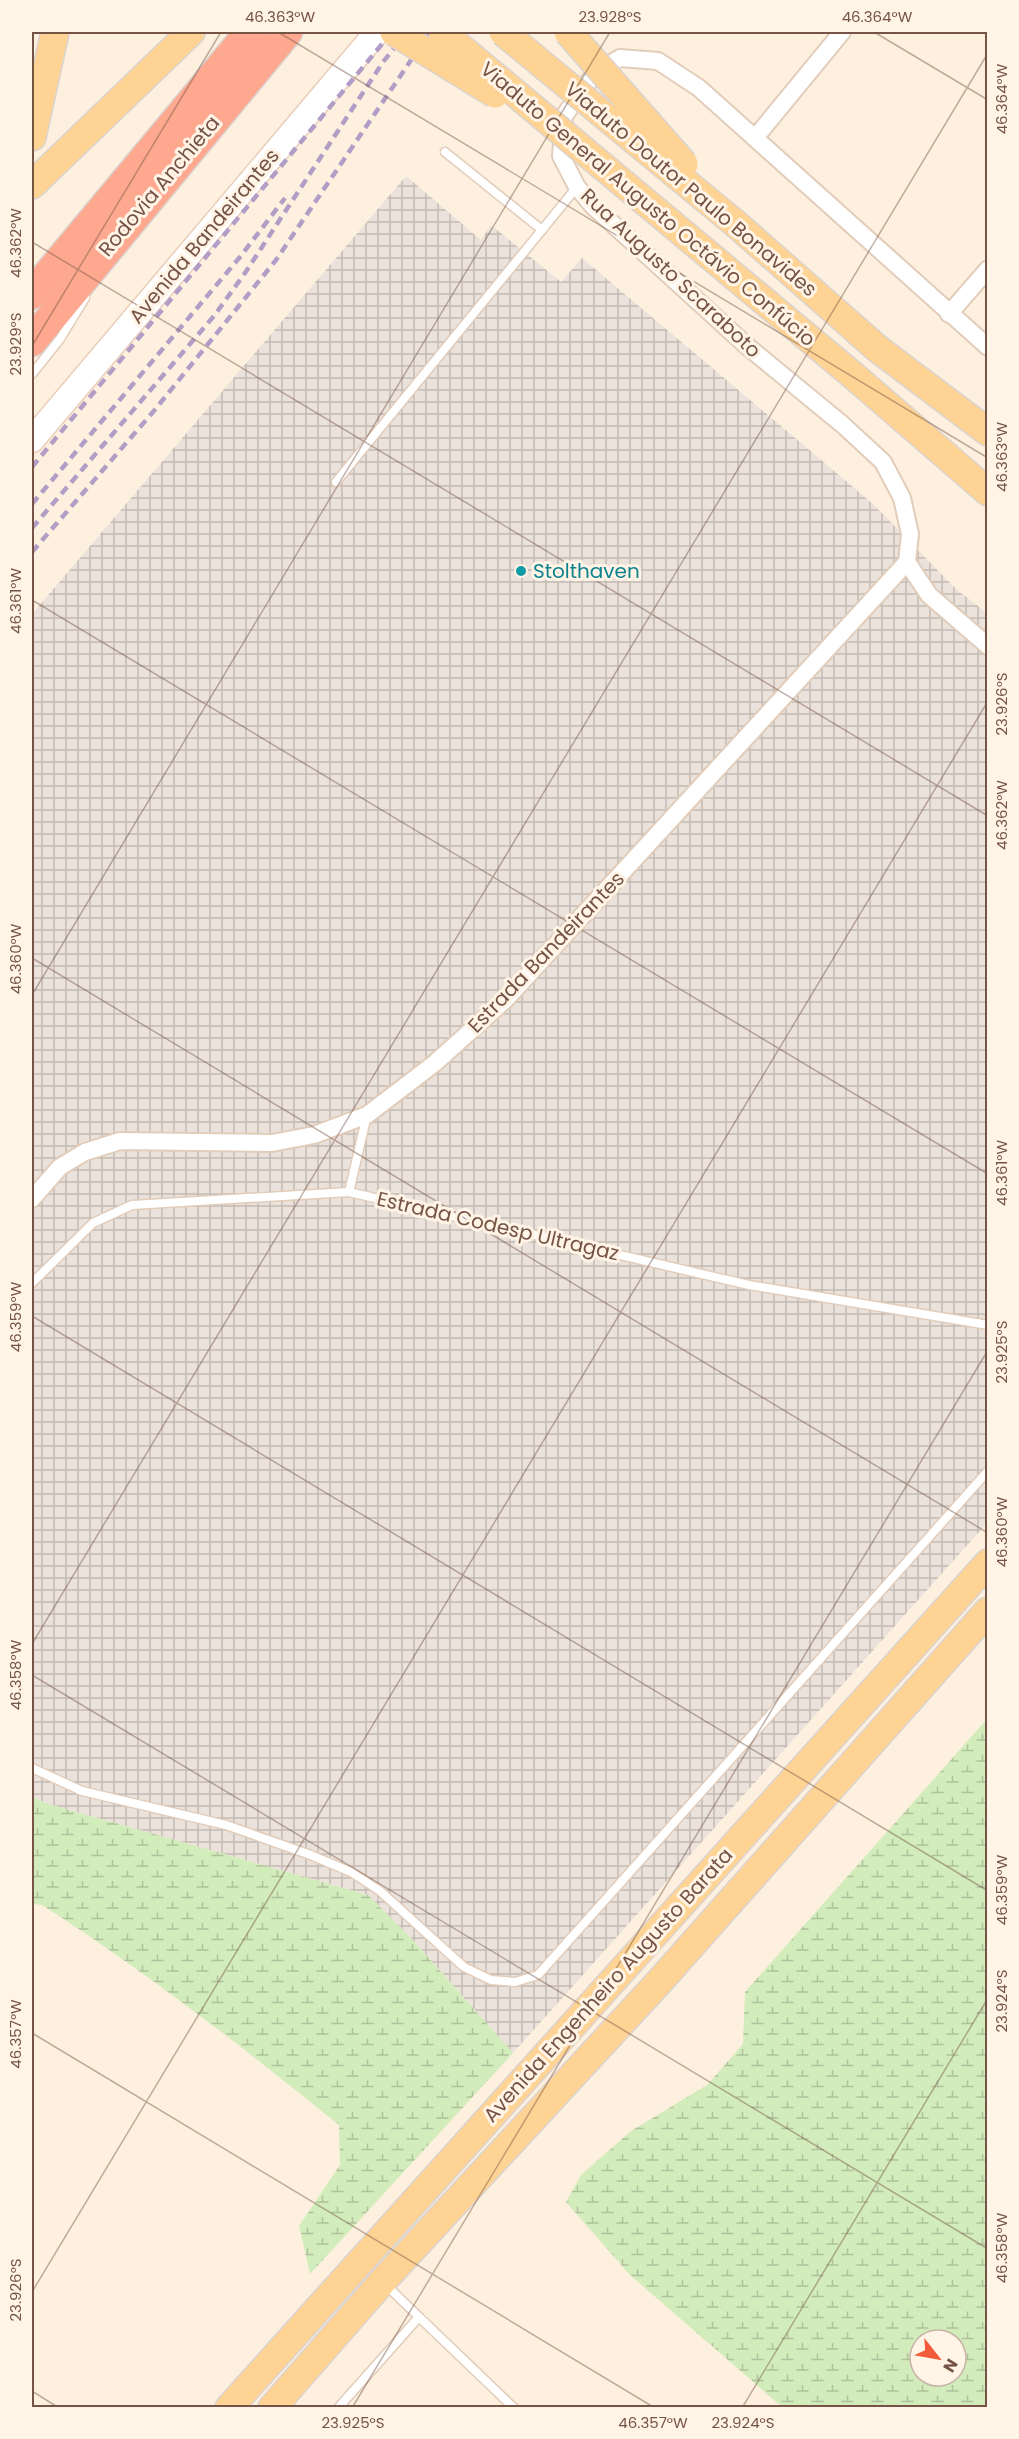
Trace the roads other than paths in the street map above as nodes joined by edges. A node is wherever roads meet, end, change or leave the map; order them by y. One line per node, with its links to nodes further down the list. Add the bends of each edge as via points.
1 (56, 32): 11 (main road)
2 (191, 32): 15 (main road)
3 (250, 32): 23 (highway, Rodovia Anchieta)
4 (287, 32): 17 (highway, Rodovia Anchieta)
5 (377, 32): 31 (main road, Avenida Bandeirantes)
6 (394, 32): 13 (main road, bridge)
7 (442, 32): 13 (main road, Viaduto General Augusto Octávio Confúcio, bridge)
8 (503, 32): 18 (main road, Viaduto Doutor Paulo Bonavides, bridge)
9 (568, 32): 18 (main road, bridge)
10 (842, 32): 12 (street)
11 (32, 137)
12 (755, 138): 16 (street, Rua Augusto Scaraboto, via 699,88 658,61 620,58 595,74 564,116 561,156); 24 (street, Rua Augusto Scaraboto)
13 (573, 142): 33 (main road, Viaduto General Augusto Octávio Confúcio, bridge, via 855,376)
14 (445, 152): 19 (lane)
15 (32, 185)
16 (577, 187): 19 (lane); 34 (street, Rua Augusto Scaraboto, via 739,338 883,462 902,498 910,534)
17 (138, 210): 21 (lane); 25 (highway, Rodovia Anchieta)
18 (736, 224): 28 (main road, Viaduto Doutor Paulo Bonavides, bridge, via 878,348)
19 (543, 230): 32 (lane)
20 (987, 268): 24 (street)
21 (96, 279)
22 (90, 289): 27 (lane, via 60,339)
23 (32, 294)
24 (949, 314): 26 (street, Rua Augusto Scaraboto)
25 (32, 341)
26 (987, 347)
27 (32, 374)
28 (962, 412): 29 (main road); 30 (main road)
29 (987, 424)
30 (987, 432)
31 (32, 440)
32 (336, 482)
33 (987, 492)
34 (907, 562): 35 (street, via 929,595); 36 (street, Estrada Bandeirantes, via 506,999 435,1063)
35 (987, 646)
36 (367, 1115): 37 (lane); 38 (street, Estrada Bandeirantes, via 314,1136 272,1143 120,1141 85,1152 60,1167)
37 (349, 1192): 39 (lane, Estrada Codesp Ultragaz, via 132,1205 93,1223); 40 (lane, Estrada Codesp Ultragaz, via 749,1285)
38 (32, 1199)
39 (32, 1283)
40 (987, 1325)
41 (987, 1471): 44 (lane, via 538,1975 515,1982 491,1980 464,1967 380,1891 351,1872 308,1854 226,1825 82,1791)
42 (987, 1563): 47 (main road, Avenida Engenheiro Augusto Barata)
43 (987, 1611): 45 (main road, Avenida Engenheiro Augusto Barata, via 660,1981)
44 (32, 1768)
45 (382, 2282): 46 (lane); 48 (main road, Avenida Engenheiro Augusto Barata)
46 (419, 2317): 49 (lane); 50 (lane)
47 (229, 2408)
48 (272, 2408)
49 (338, 2408)
50 (514, 2408)

